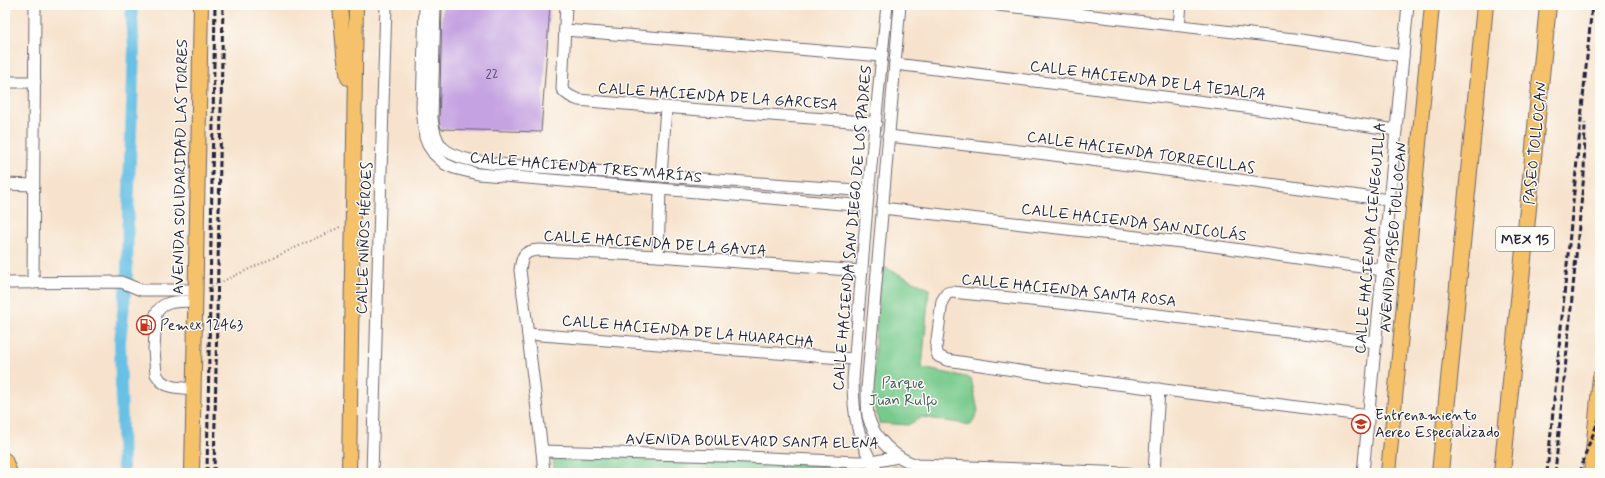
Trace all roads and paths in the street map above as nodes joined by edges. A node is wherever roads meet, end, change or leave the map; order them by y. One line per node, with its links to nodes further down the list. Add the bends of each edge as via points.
1 (35, 5): 25 (street)
2 (201, 5): 23 (main road, AVENIDA SOLIDARIDAD LAS TORRES)
3 (205, 5): 23 (main road)
4 (340, 5): 28 (main road, via 344,54)
5 (356, 5): 28 (main road)
6 (386, 5): 71 (street, CALLE NIÑOS HÉROES)
7 (425, 5): 33 (street, CALLE HACIENDA TRES MARÍAS, via 423,126 428,145)
8 (435, 5): 33 (street, CALLE HACIENDA TRES MARÍAS, via 432,118)
9 (566, 5): 19 (street)
10 (886, 5): 20 (street, CALLE HACIENDA SAN DIEGO DE LOS PADRES)
11 (900, 5): 22 (street, CALLE HACIENDA SAN DIEGO DE LOS PADRES)
12 (998, 5): 18 (street)
13 (1181, 5): 18 (street)
14 (1408, 5): 21 (street, CALLE HACIENDA CIENEGUILLA)
15 (1432, 5): 77 (main road, AVENIDA PASEO TOLLOCAN)
16 (1485, 5): 78 (highway)
17 (1548, 5): 79 (highway, PASEO TOLLOCAN / MEX 15)
18 (1179, 25): 21 (street)
19 (565, 30): 20 (street); 29 (street, CALLE HACIENDA DE LA GARCESA, via 562,89 566,94 579,100)
20 (882, 56): 26 (street, CALLE HACIENDA SAN DIEGO DE LOS PADRES)
21 (1403, 56): 31 (street, CALLE HACIENDA CIENEGUILLA)
22 (895, 64): 27 (street, CALLE HACIENDA SAN DIEGO DE LOS PADRES); 31 (street, CALLE HACIENDA DE LA TEJALPA, via 1238,106)
23 (200, 75): 52 (main road, AVENIDA SOLIDARIDAD LAS TORRES)
24 (5, 82): 25 (street)
25 (34, 82): 38 (street)
26 (880, 88): 27 (street); 30 (street, CALLE HACIENDA SAN DIEGO DE LOS PADRES)
27 (893, 88): 32 (street, CALLE HACIENDA SAN DIEGO DE LOS PADRES)
28 (354, 104): 46 (main road)
29 (666, 108): 30 (street, CALLE HACIENDA DE LA GARCESA); 35 (street)
30 (876, 123): 41 (street, CALLE HACIENDA SAN DIEGO DE LOS PADRES)
31 (1396, 130): 43 (street, CALLE HACIENDA CIENEGUILLA)
32 (888, 136): 43 (street, CALLE HACIENDA TORRECILLAS, via 1046,154); 45 (street, CALLE HACIENDA SAN DIEGO DE LOS PADRES)
33 (438, 151): 34 (street, CALLE HACIENDA TRES MARÍAS, via 478,161); 39 (street, CALLE HACIENDA TRES MARÍAS, via 445,164 478,174)
34 (610, 172): 35 (street, CALLE HACIENDA TRES MARÍAS); 39 (street)
35 (661, 176): 36 (street, CALLE HACIENDA TRES MARÍAS)
36 (728, 181): 41 (street, CALLE HACIENDA TRES MARÍAS); 42 (street)
37 (5, 184): 38 (street)
38 (34, 184): 51 (street)
39 (609, 184): 40 (street, CALLE HACIENDA TRES MARÍAS)
40 (660, 189): 42 (street, CALLE HACIENDA TRES MARÍAS); 47 (street)
41 (869, 191): 44 (street, CALLE HACIENDA SAN DIEGO DE LOS PADRES)
42 (728, 194): 44 (street, CALLE HACIENDA TRES MARÍAS)
43 (1389, 200): 48 (street, CALLE HACIENDA CIENEGUILLA)
44 (867, 206): 49 (street, CALLE HACIENDA SAN DIEGO DE LOS PADRES)
45 (882, 208): 48 (street, CALLE HACIENDA SAN NICOLÁS, via 1199,244); 54 (street, CALLE HACIENDA SAN DIEGO DE LOS PADRES)
46 (352, 222): 52 (path); 70 (main road)
47 (658, 256): 49 (street, CALLE HACIENDA DE LA GAVIA); 55 (street, CALLE HACIENDA DE LA GAVIA, via 528,251 522,258 520,270)
48 (1382, 270): 56 (street, CALLE HACIENDA CIENEGUILLA)
49 (862, 271): 53 (street, CALLE HACIENDA SAN DIEGO DE LOS PADRES)
50 (5, 283): 51 (street)
51 (32, 283): 52 (street, via 121,282 141,290)
52 (194, 295): 60 (main road, AVENIDA SOLIDARIDAD LAS TORRES); 60 (street, via 158,309 154,350 156,374 161,381 174,387)
53 (859, 307): 54 (street); 57 (street, CALLE HACIENDA SAN DIEGO DE LOS PADRES)
54 (874, 308): 64 (street, CALLE HACIENDA SAN DIEGO DE LOS PADRES, via 866,388 868,417 874,432)
55 (528, 334): 57 (street, CALLE HACIENDA DE LA HUARACHA); 63 (street, CALLE HACIENDA DE LA GAVIA)
56 (1376, 342): 61 (street, CALLE HACIENDA SANTA ROSA, via 1069,304 952,292 944,296 936,348 941,358 1046,375); 62 (street, CALLE HACIENDA CIENEGUILLA)
57 (854, 359): 66 (street, CALLE HACIENDA SAN DIEGO DE LOS PADRES, via 855,419 861,441)
58 (1600, 377): 59 (main road)
59 (1600, 382): 67 (main road)
60 (192, 389): 69 (main road, AVENIDA SOLIDARIDAD LAS TORRES)
61 (1159, 389): 62 (street, CALLE HACIENDA SANTA ROSA); 75 (street)
62 (1369, 416): 76 (street, CALLE HACIENDA CIENEGUILLA)
63 (542, 451): 66 (street, AVENIDA BOULEVARD SANTA ELENA); 72 (street, CALLE HACIENDA DE LA GAVIA)
64 (898, 457): 66 (street, AVENIDA BOULEVARD SANTA ELENA); 74 (street, AVENIDA BOULEVARD SANTA ELENA, via 918,465)
65 (5, 460): 68 (main road)
66 (872, 461): 73 (street, CALLE HACIENDA SAN DIEGO DE LOS PADRES)
67 (1594, 465): 80 (street)
68 (10, 473)
69 (192, 473)
70 (350, 473)
71 (372, 473)
72 (544, 473)
73 (878, 473)
74 (1126, 473)
75 (1154, 473)
76 (1363, 473)
77 (1388, 473)
78 (1440, 473)
79 (1502, 473)
80 (1600, 473)

